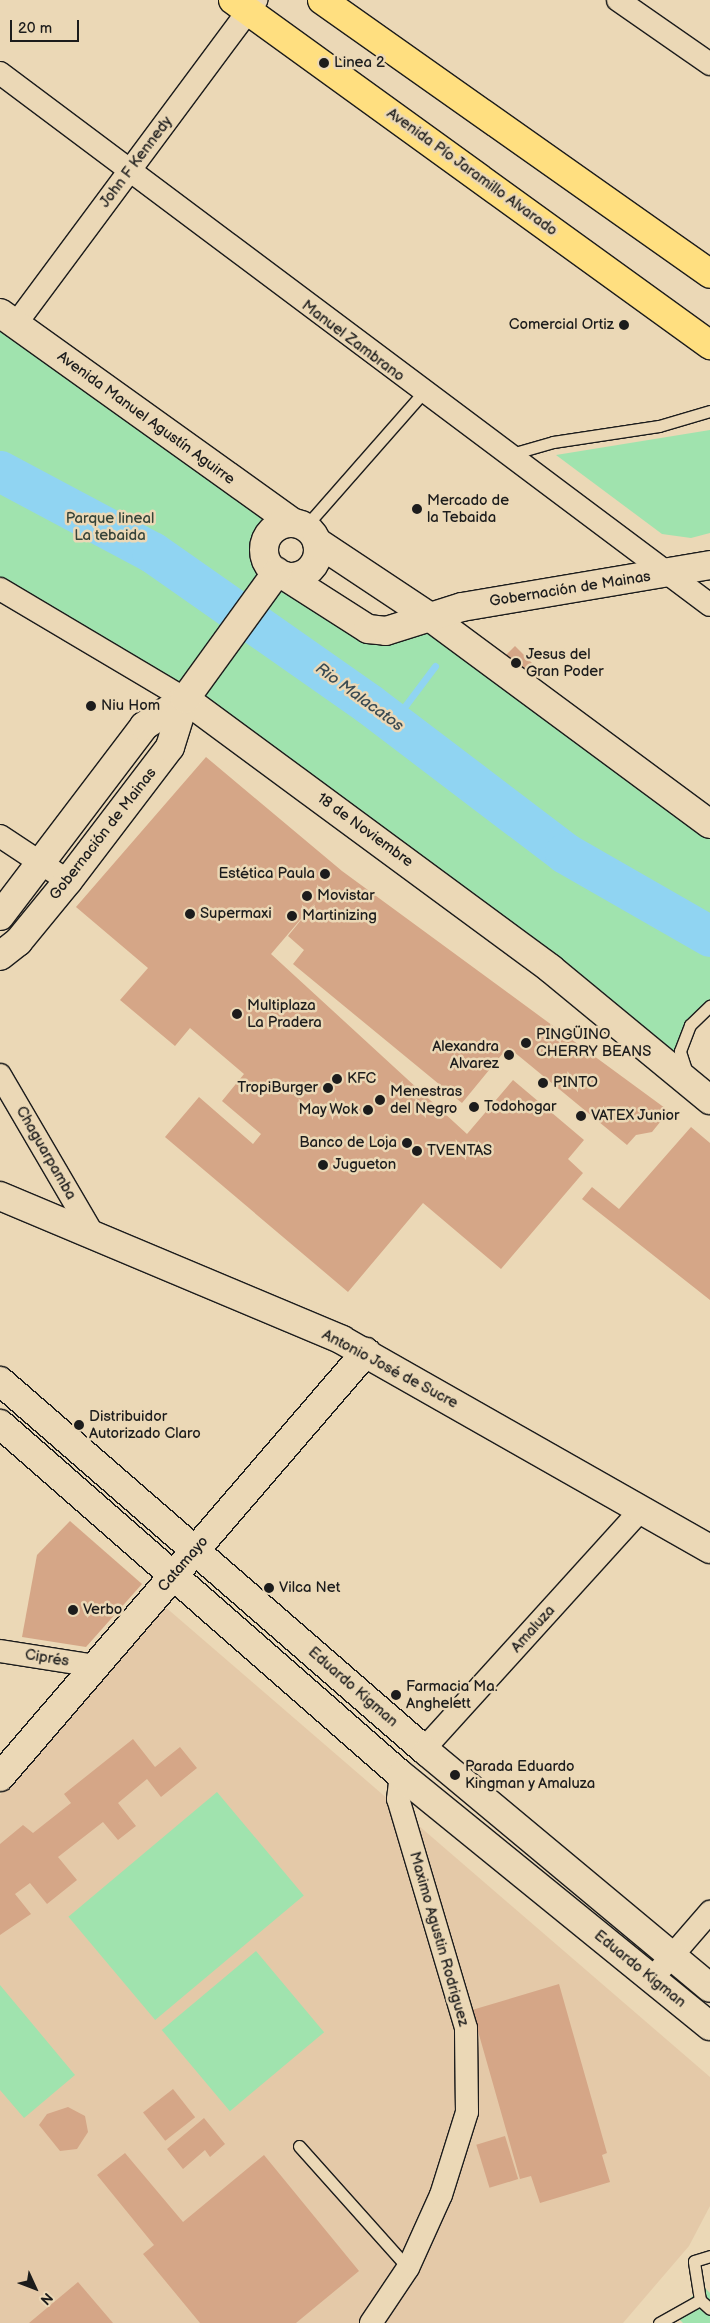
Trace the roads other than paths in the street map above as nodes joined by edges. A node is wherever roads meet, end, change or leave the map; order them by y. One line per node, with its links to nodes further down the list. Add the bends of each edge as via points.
1 (322, 0): 7 (main road)
2 (618, 0): 4 (street)
3 (246, 4): 6 (street, John F Kennedy); 9 (main road, Avenida Pío Jaramillo Alvarado)
4 (710, 64)
5 (0, 73): 6 (street, Manuel Zambrano)
6 (130, 171): 8 (street, John F Kennedy); 10 (street, Manuel Zambrano)
7 (710, 274)
8 (8, 319): 13 (street, Avenida Manuel Agustín Aguirre)
9 (710, 345)
10 (422, 394): 12 (street, Manuel Zambrano); 13 (lane)
11 (710, 411): 12 (lane, via 659,426 553,442)
12 (506, 456): 15 (street, Manuel Zambrano)
13 (305, 531): 16 (street, via 316,558 308,571); 16 (street, via 273,530 265,543 265,557); 19 (street, Avenida Manuel Agustín Aguirre)
14 (710, 565): 15 (street, Gobernación de Mainas)
15 (665, 574): 18 (street, Manuel Zambrano); 19 (street, Gobernación de Mainas, via 502,600)
16 (277, 576): 19 (street, Gobernación de Mainas, via 368,629 401,629); 20 (street, Gobernación de Mainas)
17 (0, 589): 20 (street, 18 de Noviembre)
18 (710, 605)
19 (430, 617): 21 (street, Avenida Manuel Agustín Aguirre)
20 (191, 691): 23 (street, Gobernación de Mainas, via 144,726); 24 (street, Gobernación de Mainas, via 170,747); 29 (street, 18 de Noviembre, via 543,963)
21 (710, 824)
22 (0, 836): 23 (street)
23 (39, 861): 24 (street); 25 (street, Gobernación de Mainas)
24 (68, 882): 26 (street, Gobernación de Mainas, via 18,942)
25 (0, 916)
26 (0, 956)
27 (710, 1006): 29 (lane, via 690,1025 680,1051)
28 (0, 1075): 31 (street, Chaguarpamba)
29 (701, 1090)
30 (0, 1196): 31 (street, Antonio José de Sucre)
31 (91, 1231): 32 (street, Antonio José de Sucre, via 129,1252)
32 (366, 1352): 35 (street, Antonio José de Sucre); 36 (street, Catamayo)
33 (0, 1381): 36 (street, Eduardo Kigman)
34 (0, 1424): 38 (street, Eduardo Kigman)
35 (642, 1510): 37 (street, Antonio José de Sucre); 41 (street, Amaluza)
36 (196, 1549): 38 (street, Catamayo); 41 (street, Eduardo Kigman)
37 (710, 1549)
38 (172, 1576): 40 (street, Catamayo); 42 (street, Eduardo Kigman)
39 (0, 1651): 40 (street, Ciprés)
40 (95, 1666): 43 (street, Catamayo)
41 (424, 1749): 42 (street); 45 (street, Eduardo Kigman)
42 (401, 1775): 46 (street, Eduardo Kigman); 51 (street, Maximo Agustin Rodriguez, via 398,1799 466,2028 467,2103 441,2195)
43 (0, 1777)
44 (710, 1912): 45 (street)
45 (672, 1957): 46 (street); 47 (street, Eduardo Kigman)
46 (652, 1979): 48 (street, Eduardo Kigman)
47 (710, 1988)
48 (710, 2026)
49 (299, 2146): 51 (lane)
50 (710, 2256): 52 (lane, via 694,2261)
51 (408, 2268): 54 (street, Maximo Agustin Rodriguez)
52 (700, 2300): 53 (lane); 55 (lane)
53 (710, 2309)
54 (371, 2323)
55 (659, 2323)

